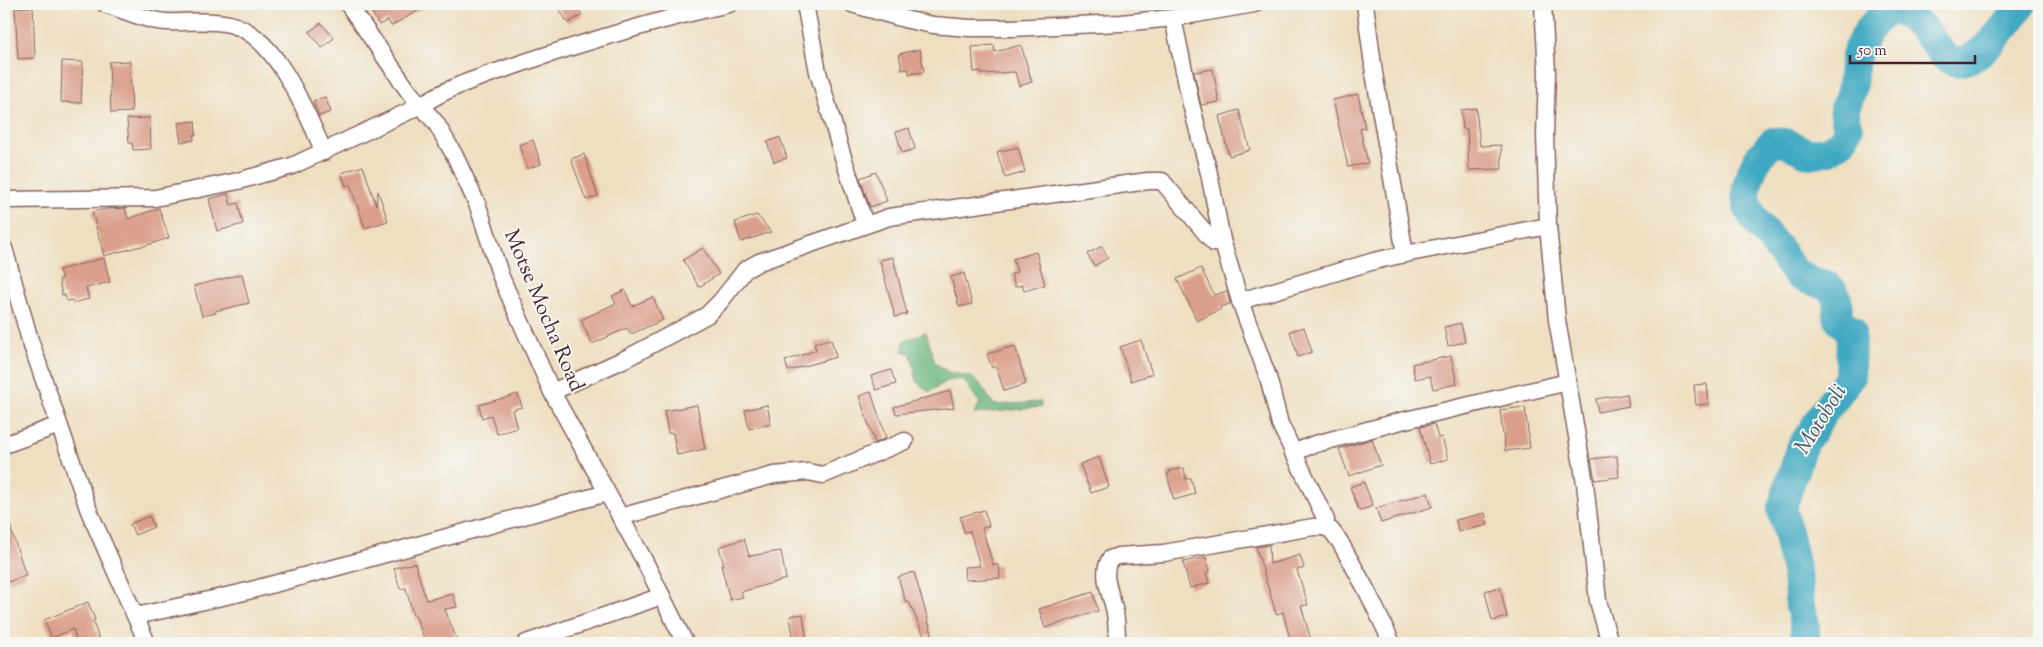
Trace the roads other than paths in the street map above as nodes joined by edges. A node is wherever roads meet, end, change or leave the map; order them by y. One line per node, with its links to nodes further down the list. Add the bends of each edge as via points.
1 (105, 4): 11 (street, via 166,22 229,24 251,33 269,51 299,96)
2 (348, 4): 10 (street, Motse Mocha Road)
3 (729, 4): 10 (street, via 566,48 464,82)
4 (804, 4): 13 (street, via 818,72)
5 (852, 4): 9 (street, via 908,20 969,28)
6 (1254, 4): 9 (street)
7 (1365, 4): 17 (street)
8 (1543, 4): 14 (street)
9 (1173, 18): 15 (street)
10 (420, 106): 11 (street); 20 (street, Motse Mocha Road, via 436,123 455,156 478,206 501,277)
11 (324, 152): 12 (street, via 265,174 155,198)
12 (4, 200)
13 (865, 224): 15 (street, via 925,211 1162,181 1214,243); 20 (street, via 759,262 746,270 706,315 626,358)
14 (1548, 226): 17 (street); 19 (street, via 1557,320)
15 (1222, 240): 18 (street)
16 (4, 248): 21 (street)
17 (1406, 254): 18 (street)
18 (1240, 301): 24 (street, via 1268,377 1280,424)
19 (1568, 382): 24 (street, via 1401,421); 35 (street, via 1585,483 1598,601)
20 (552, 392): 25 (street, Motse Mocha Road)
21 (59, 425): 23 (street); 29 (street, via 89,511)
22 (905, 441): 26 (street, via 823,475 808,472 774,475)
23 (4, 445)
24 (1293, 453): 27 (street, via 1326,520)
25 (607, 493): 26 (street, Motse Mocha Road); 29 (street, via 240,593)
26 (620, 517): 28 (street, Motse Mocha Road)
27 (1324, 527): 33 (street, via 1110,559 1106,570 1107,587 1114,607); 34 (street, via 1331,530 1340,542)
28 (662, 596): 31 (street); 32 (street, Motse Mocha Road)
29 (136, 616): 30 (street)
30 (147, 643)
31 (526, 643)
32 (685, 643)
33 (1118, 643)
34 (1392, 643)
35 (1610, 643)

